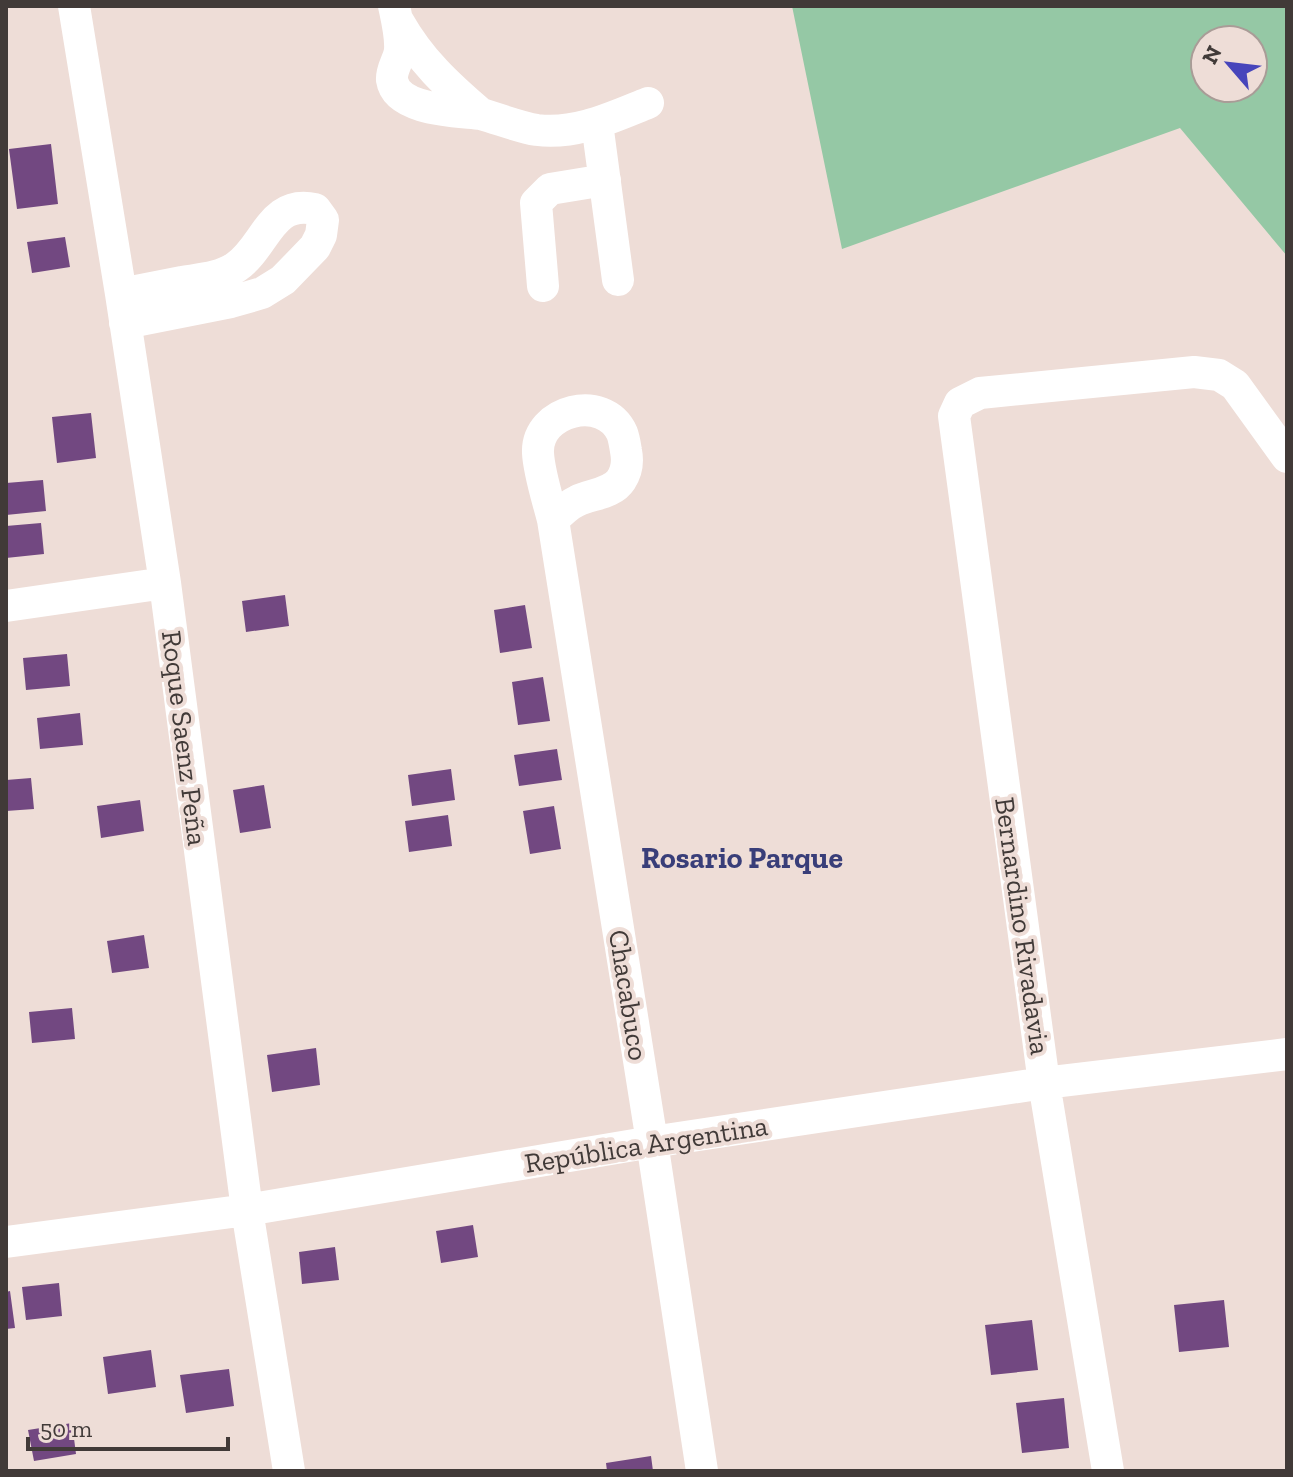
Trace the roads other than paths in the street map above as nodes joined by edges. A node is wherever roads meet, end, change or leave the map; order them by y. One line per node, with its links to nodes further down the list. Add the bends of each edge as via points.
1 (74, 6): 11 (street, Roque Saenz Peña)
2 (396, 13): 3 (street, via 417,51); 4 (street, via 400,52 392,80)
3 (441, 78): 4 (street, via 434,91); 6 (street)
4 (415, 103): 6 (street)
5 (648, 103): 7 (street)
6 (481, 114): 7 (street, via 537,130)
7 (597, 123): 8 (street)
8 (605, 180): 9 (street); 10 (street, via 550,189 536,203)
9 (618, 280)
10 (543, 286)
11 (123, 308): 11 (street, via 231,302 262,293 315,247 323,220 315,209 292,208 278,217 237,267); 14 (street, Roque Saenz Peña)
12 (1287, 457): 17 (street, Bernardino Rivadavia, via 1235,385 1219,375 1194,372 980,393 960,403 954,416)
13 (553, 520): 18 (street, Chacabuco)
14 (165, 583): 15 (street); 19 (street, Roque Saenz Peña)
15 (6, 606)
16 (1287, 1054): 17 (street, República Argentina)
17 (1044, 1083): 18 (street, República Argentina); 23 (street, Bernardino Rivadavia)
18 (652, 1142): 19 (street, República Argentina); 22 (street, Chacabuco)
19 (247, 1210): 20 (street, República Argentina); 21 (street, Roque Saenz Peña)
20 (6, 1242)
21 (289, 1471)
22 (702, 1471)
23 (1108, 1471)

